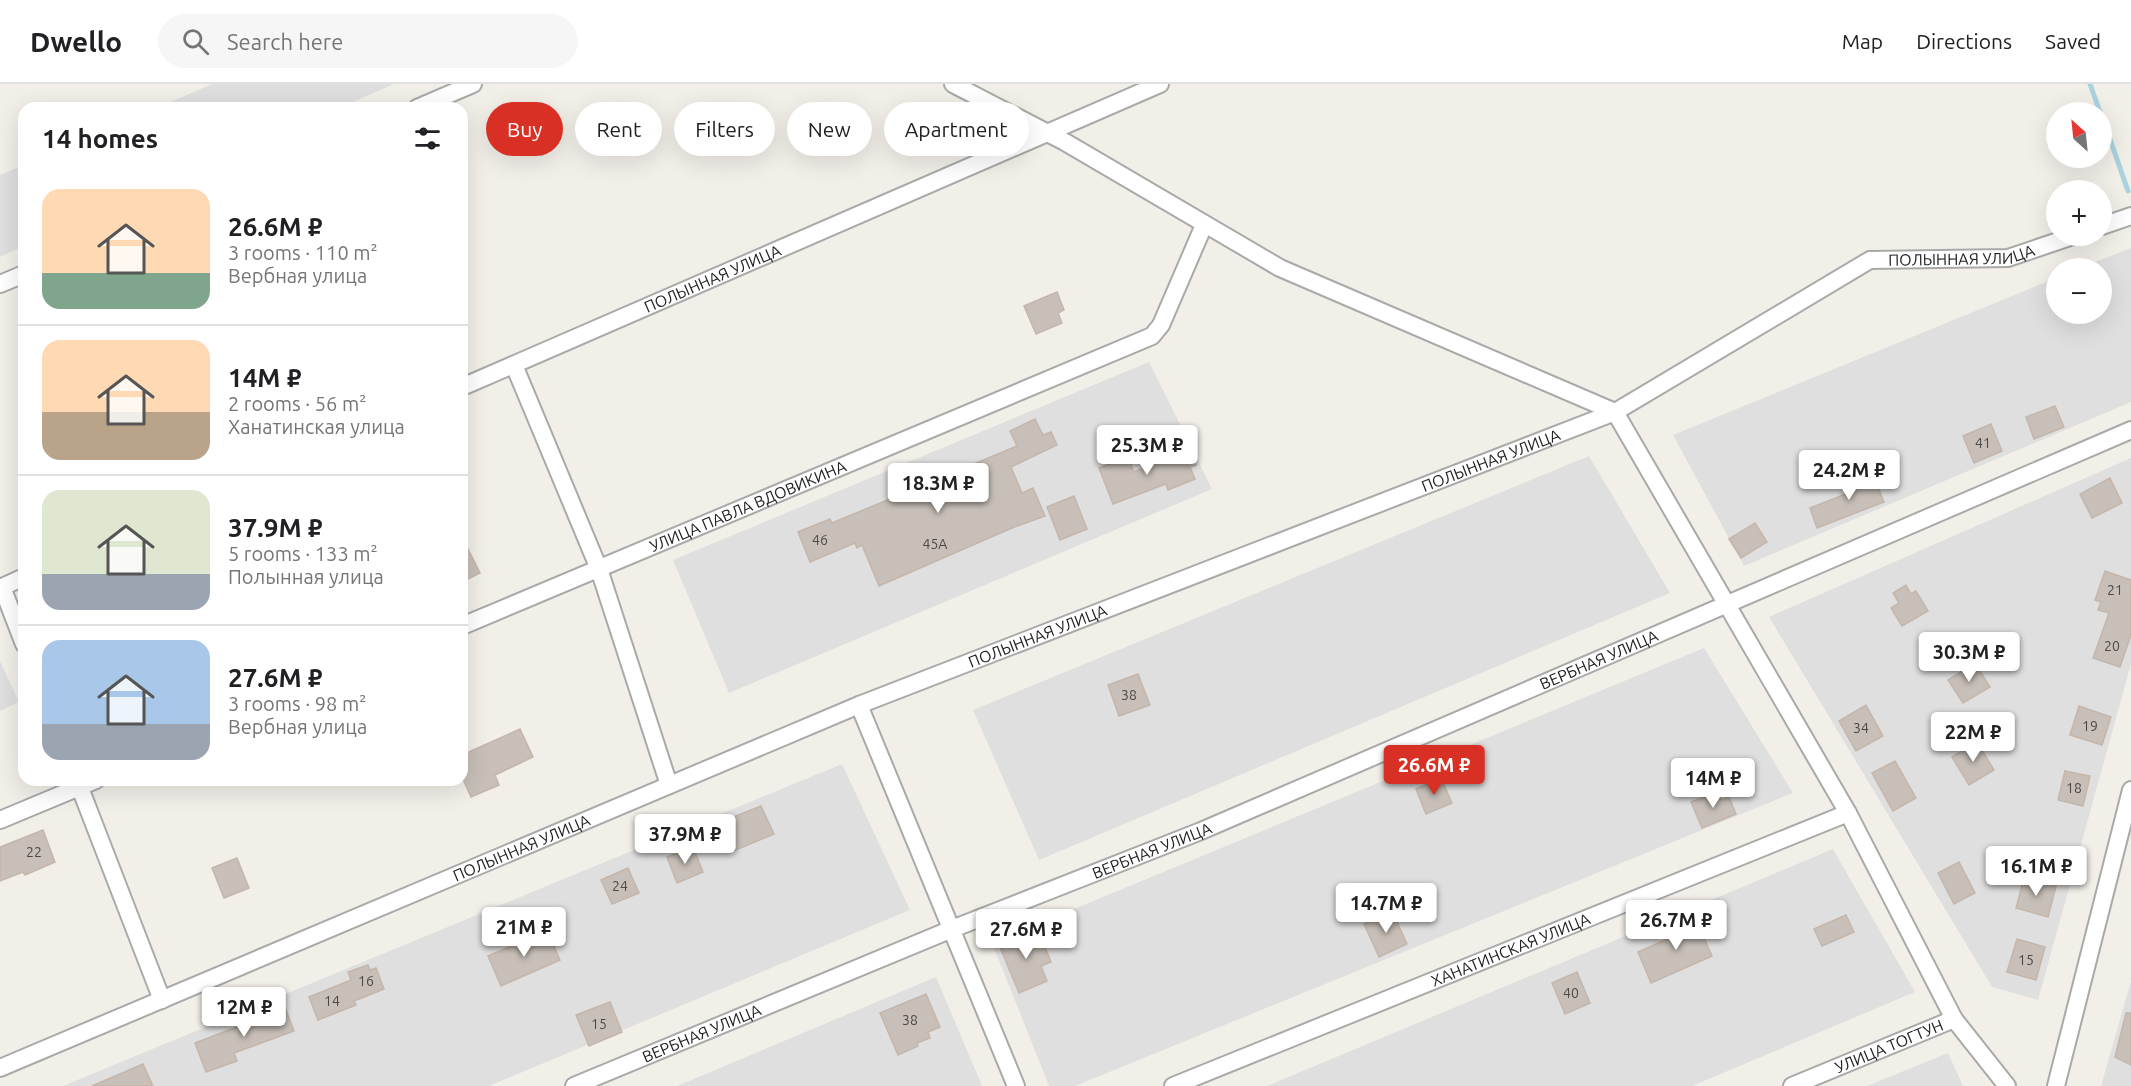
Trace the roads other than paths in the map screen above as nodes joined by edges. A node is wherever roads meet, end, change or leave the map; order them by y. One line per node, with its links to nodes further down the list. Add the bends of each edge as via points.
1 (473, 84): 4 (street)
2 (953, 84): 5 (street)
3 (1160, 84): 5 (street, ПОЛЫННАЯ УЛИЦА)
4 (431, 102)
5 (1047, 133): 8 (street); 12 (street, ПОЛЫННАЯ УЛИЦА)
6 (2131, 216): 7 (street)
7 (2112, 223)
8 (1204, 225): 14 (street, via 1280,268); 16 (street, УЛИЦА ПАВЛА ВДОВИКИНА, via 1161,325 1152,336)
9 (2046, 245): 14 (street, ПОЛЫННАЯ УЛИЦА, via 2008,258 1870,260)
10 (18, 277): 11 (street)
11 (0, 285)
12 (514, 364): 13 (street, ПОЛЫННАЯ УЛИЦА); 16 (street)
13 (468, 384)
14 (1616, 412): 19 (street); 22 (street, ПОЛЫННАЯ УЛИЦА)
15 (2131, 430): 19 (street, ВЕРБНАЯ УЛИЦА)
16 (599, 569): 20 (street, УЛИЦА ПАВЛА ВДОВИКИНА); 23 (street)
17 (18, 580): 18 (street)
18 (1, 587): 21 (street)
19 (1726, 605): 27 (street); 29 (street, ВЕРБНАЯ УЛИЦА, via 1201,831)
20 (468, 624)
21 (18, 629)
22 (859, 705): 23 (street, ПОЛЫННАЯ УЛИЦА); 29 (street)
23 (669, 785): 30 (street, ПОЛЫННАЯ УЛИЦА)
24 (72, 786): 28 (street)
25 (79, 786): 30 (street)
26 (2131, 790): 38 (street)
27 (1848, 813): 31 (street); 35 (street, ХАНАТИНСКАЯ УЛИЦА)
28 (0, 820)
29 (952, 929): 33 (street, ВЕРБНАЯ УЛИЦА); 34 (street)
30 (162, 1000): 32 (street, ПОЛЫННАЯ УЛИЦА)
31 (1954, 1019): 36 (street, УЛИЦА ТОГТУН); 37 (street)
32 (0, 1068)
33 (574, 1086)
34 (1016, 1086)
35 (1173, 1086)
36 (1792, 1086)
37 (2007, 1086)
38 (2056, 1086)

